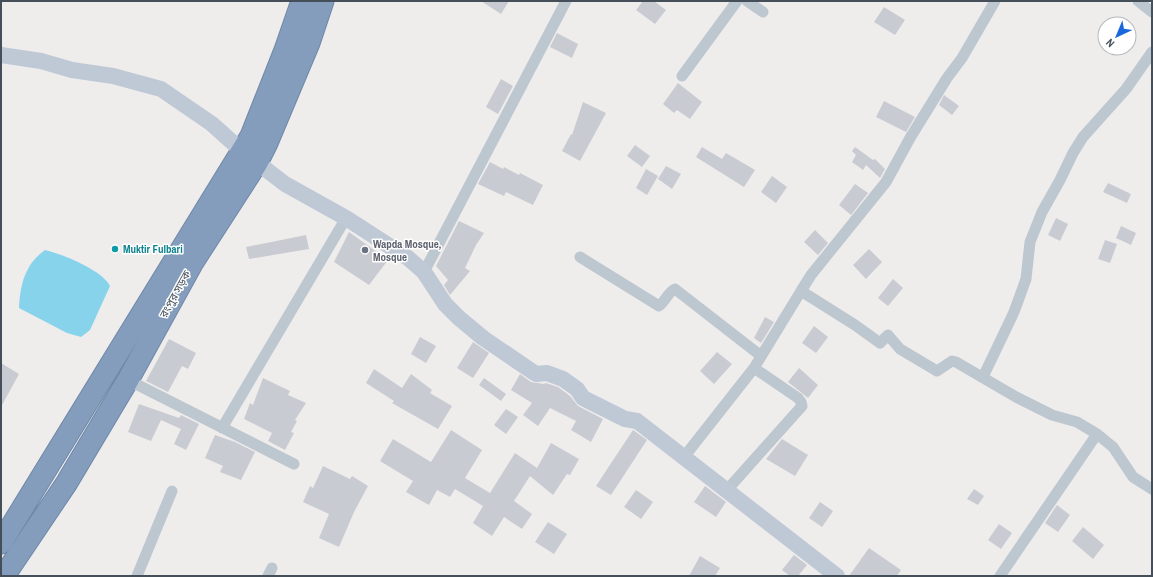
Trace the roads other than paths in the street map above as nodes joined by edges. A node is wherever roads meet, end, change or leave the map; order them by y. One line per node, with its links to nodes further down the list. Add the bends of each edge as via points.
1 (302, 1): 13 (highway, রংপুর সড়ক, via 251,136)
2 (323, 1): 13 (highway, রংপুর সড়ক, via 306,50 267,143)
3 (566, 1): 16 (street)
4 (738, 1): 12 (street)
5 (747, 1): 8 (street)
6 (995, 1): 17 (street, via 962,58 910,138 886,182)
7 (1138, 1): 9 (street)
8 (763, 12)
9 (1152, 12)
10 (1152, 52): 20 (street, via 1126,89 1072,153 1030,242 1026,279 1014,312)
11 (1, 55): 13 (street, via 113,76 161,89 212,124)
12 (682, 76)
13 (249, 157): 14 (street, via 292,187); 21 (highway, রংপুর সড়ক); 29 (highway, রংপুর সড়ক)
14 (346, 218): 16 (street, via 408,258); 22 (street)
15 (580, 257): 18 (street, via 659,306 675,289)
16 (424, 272): 24 (street, via 444,304 483,338 536,374 547,373 563,379 578,389 583,398 625,419 637,421)
17 (800, 291): 18 (street); 20 (street, via 880,343 888,334 900,349 937,371 952,361)
18 (761, 356): 19 (street)
19 (754, 368): 24 (street); 27 (street, via 798,398 802,406)
20 (983, 377): 23 (street, via 1052,415 1077,422)
21 (128, 380): 22 (street); 30 (highway, রংপুর সড়ক, via 66,484)
22 (222, 428): 25 (street)
23 (1098, 434): 26 (street, via 1113,447 1133,477); 33 (street)
24 (684, 458): 27 (street)
25 (294, 464)
26 (1152, 489)
27 (727, 490): 32 (street)
28 (172, 491): 31 (street)
29 (1, 543)
30 (4, 576)
31 (137, 576)
32 (837, 576)
33 (1000, 576)

